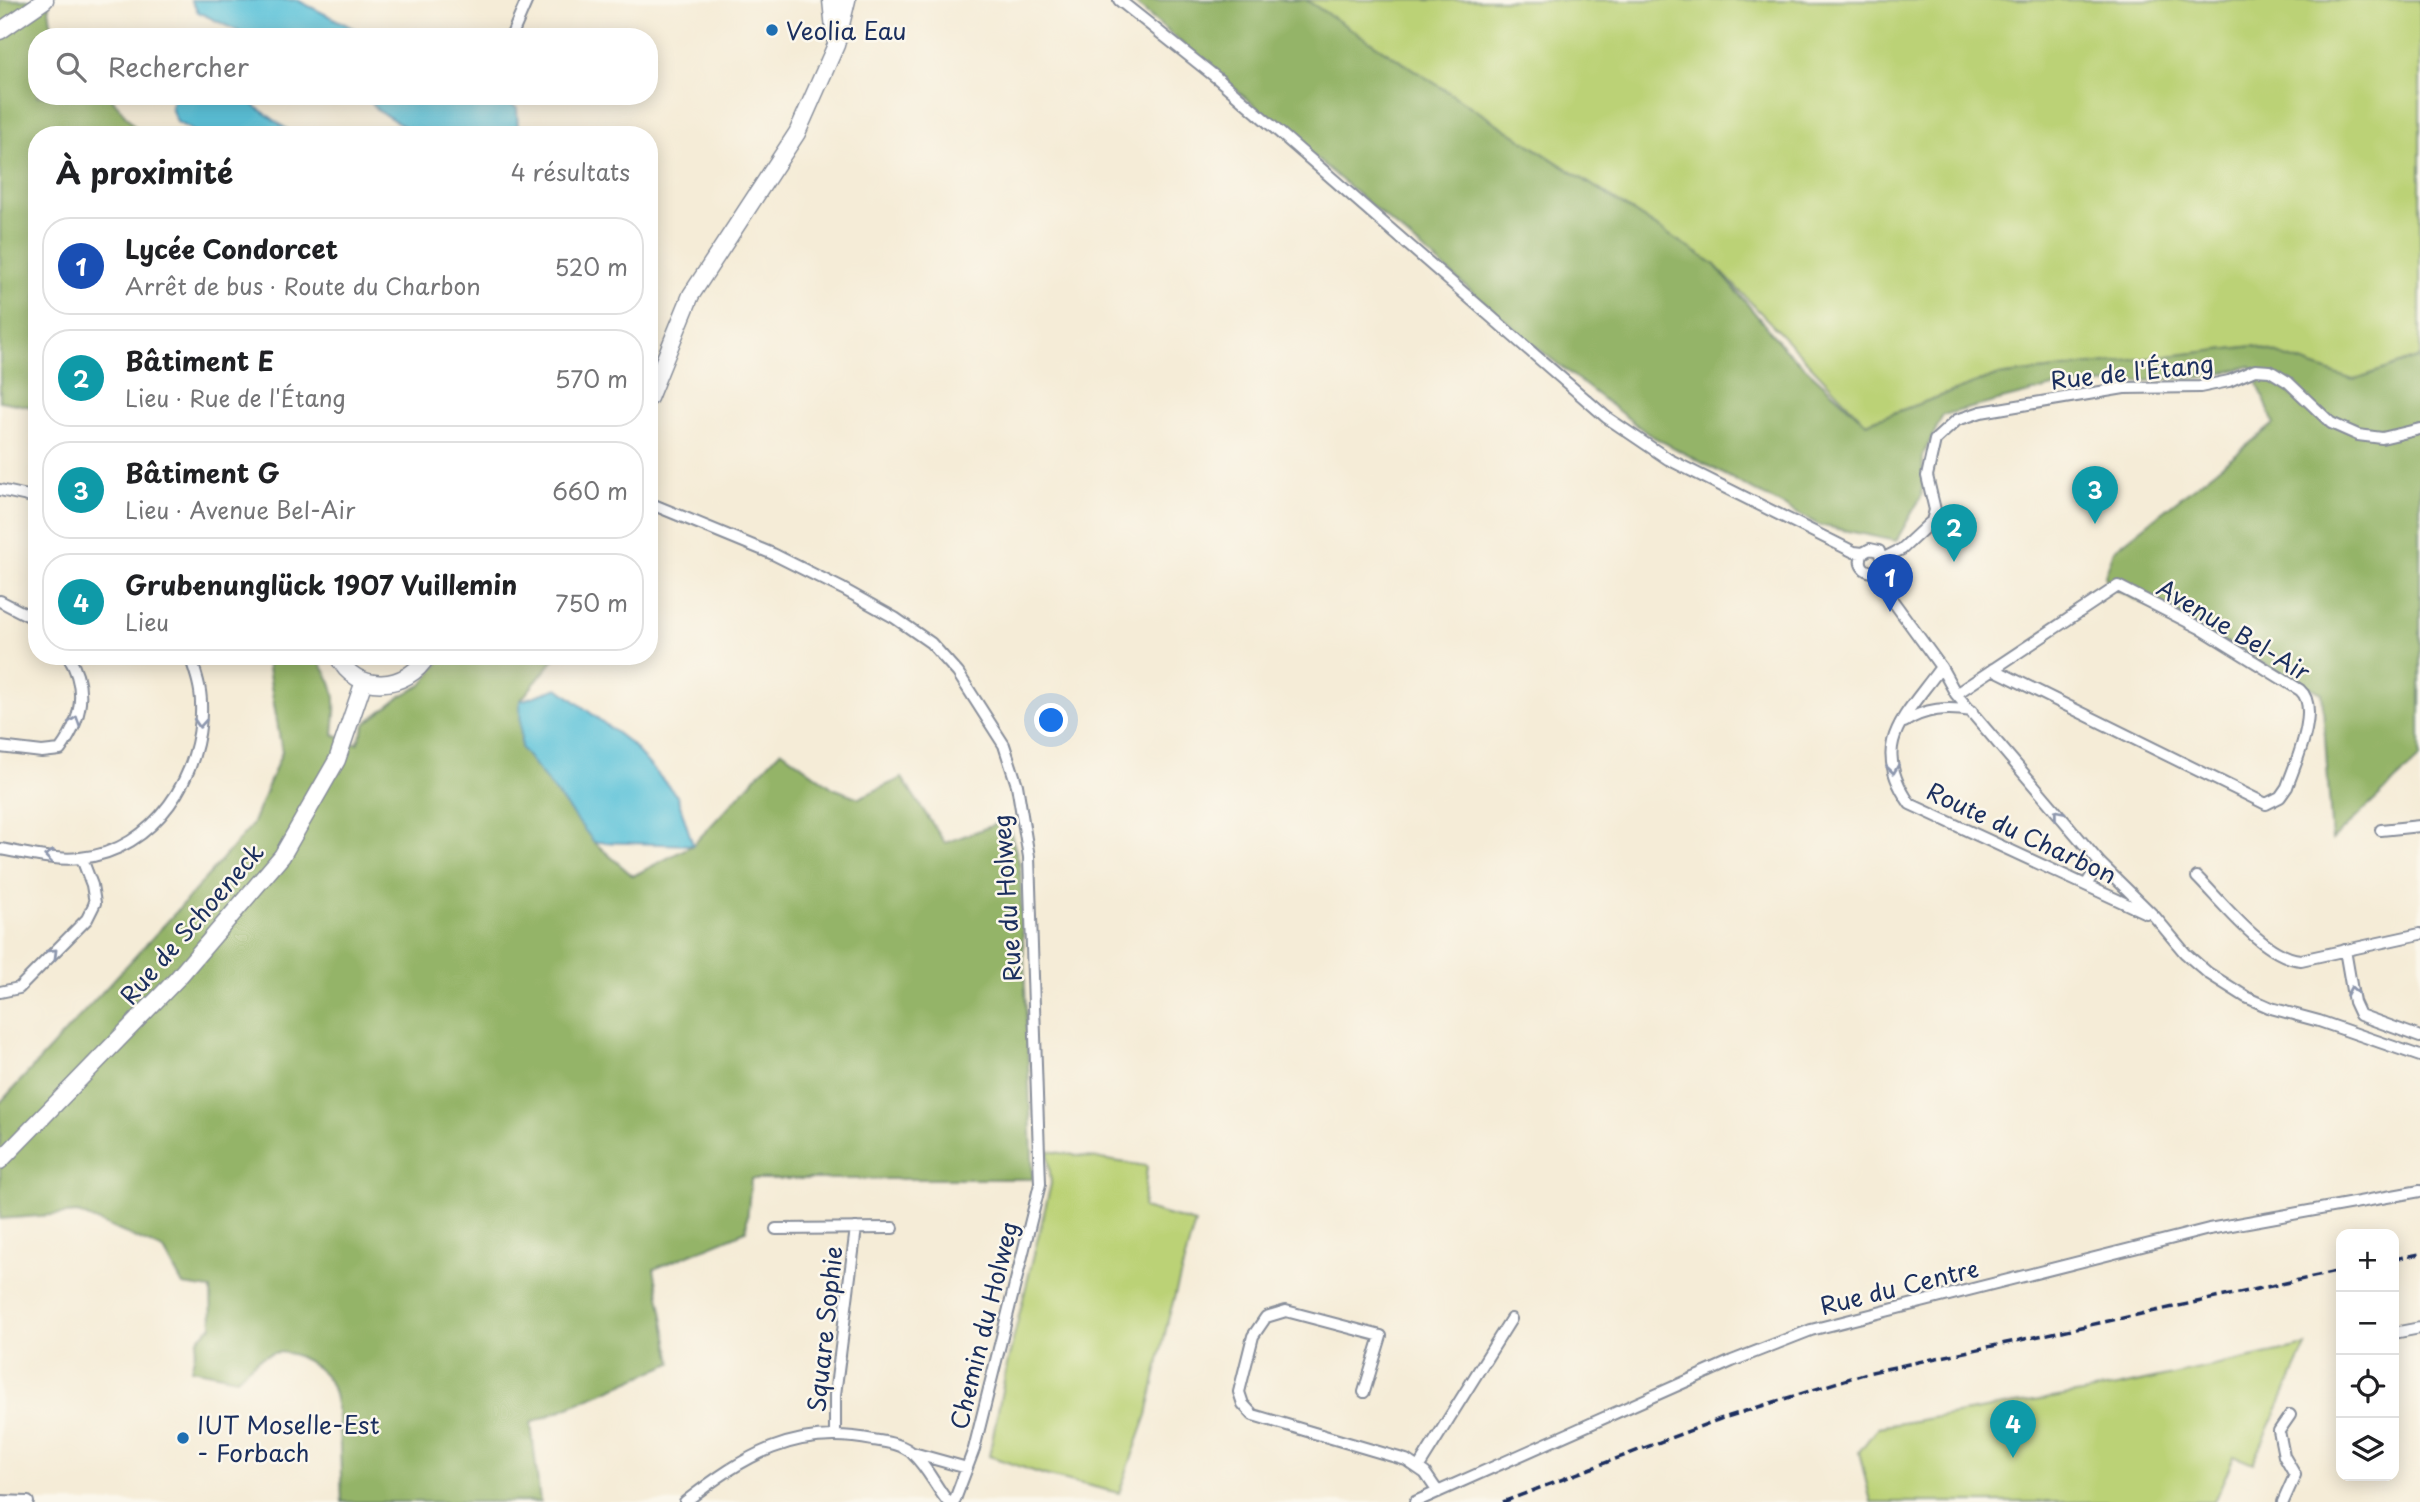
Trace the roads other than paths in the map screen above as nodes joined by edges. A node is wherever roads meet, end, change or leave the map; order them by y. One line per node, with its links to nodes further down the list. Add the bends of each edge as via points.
1 (46, 0): 7 (main road)
2 (527, 0): 6 (street)
3 (831, 0): 8 (main road)
4 (846, 0): 8 (main road)
5 (1119, 1): 14 (street, via 1217,78 1606,417 1668,460)
6 (515, 28)
7 (0, 31)
8 (836, 45): 9 (main road, via 797,133 699,281)
9 (658, 377)
10 (2420, 429): 15 (street, Rue de l'Étang, via 2382,438 2358,435 2331,423 2288,382 2270,371 2255,370 2200,387 2124,387 1981,411 1957,421 1936,440 1927,476 1933,497 1932,521 1902,549)
11 (0, 490): 12 (street)
12 (28, 496)
13 (658, 507): 43 (street, Rue du Holweg, via 773,554 895,618 931,643 958,673 1004,745 1017,785 1029,858)
14 (1863, 553): 15 (street, via 1875,549); 16 (street, via 1863,567)
15 (1884, 558): 16 (street)
16 (1877, 571): 23 (street, Route du Charbon, via 1882,586)
17 (0, 601): 18 (street)
18 (28, 614)
19 (73, 665): 29 (street, one-way to 19, via 60,750 82,702 80,679)
20 (192, 665): 33 (street, one-way to 33, via 201,702 200,732 192,767 176,796 134,840)
21 (345, 665): 25 (main road)
22 (420, 665): 25 (main road, via 397,682)
23 (1941, 667): 26 (street, Route du Charbon); 28 (street, Route du Charbon)
24 (1993, 668): 24 (street, Avenue Bel-Air, via 2266,804 2287,787 2309,716 2308,701 2300,690 2200,628 2118,586); 26 (street, Avenue Bel-Air)
25 (364, 681): 44 (main road, Rue de Schoeneck, via 337,760 282,856 177,979)
26 (1956, 694): 27 (street, Route du Charbon)
27 (1972, 711): 28 (street, via 1927,710); 34 (street, Route du Charbon, one-way to 27)
28 (1899, 726): 36 (street, Route du Charbon, one-way to 36, via 1889,747 1895,783 1910,804)
29 (0, 747)
30 (2420, 826): 31 (street)
31 (2381, 830)
32 (0, 849): 33 (street, one-way to 32)
33 (82, 859): 40 (street, one-way to 33, via 19,988 87,919 95,903)
34 (2099, 863): 36 (street); 37 (street, Route du Charbon)
35 (2197, 877): 39 (street, via 2287,959)
36 (2085, 885): 37 (street, Route du Charbon)
37 (2155, 917): 42 (street, Route du Charbon, via 2193,961 2246,997)
38 (2420, 934): 39 (street)
39 (2345, 950): 41 (street, one-way to 39, via 2357,1012)
40 (0, 992)
41 (2420, 1037)
42 (2420, 1056)
43 (1040, 1156): 56 (street, Chemin du Holweg, via 1040,1184)
44 (0, 1161)
45 (2420, 1191): 58 (street, Rue du Centre, via 2209,1229 1811,1330)
46 (856, 1228): 47 (street, Square Sophie); 48 (street, Square Sophie); 54 (street, Square Sophie, via 835,1395)
47 (893, 1228)
48 (776, 1229)
49 (1511, 1319): 57 (street)
50 (2420, 1328): 51 (street)
51 (2399, 1332)
52 (1364, 1392): 57 (street, via 1381,1336 1286,1311 1271,1314 1256,1328 1239,1392 1242,1404 1253,1415 1382,1451)
53 (2290, 1415): 65 (street, via 2279,1431 2284,1456 2295,1475)
54 (835, 1434): 55 (street, via 895,1445); 61 (street, via 787,1441 753,1454)
55 (913, 1453): 56 (street); 62 (street)
56 (967, 1468): 63 (street, Chemin du Holweg)
57 (1418, 1468): 58 (street)
58 (1438, 1492): 64 (street, Rue du Centre)
59 (0, 1501): 60 (street)
60 (28, 1502)
61 (685, 1502)
62 (948, 1502)
63 (954, 1502)
64 (1415, 1502)
65 (2283, 1502)

